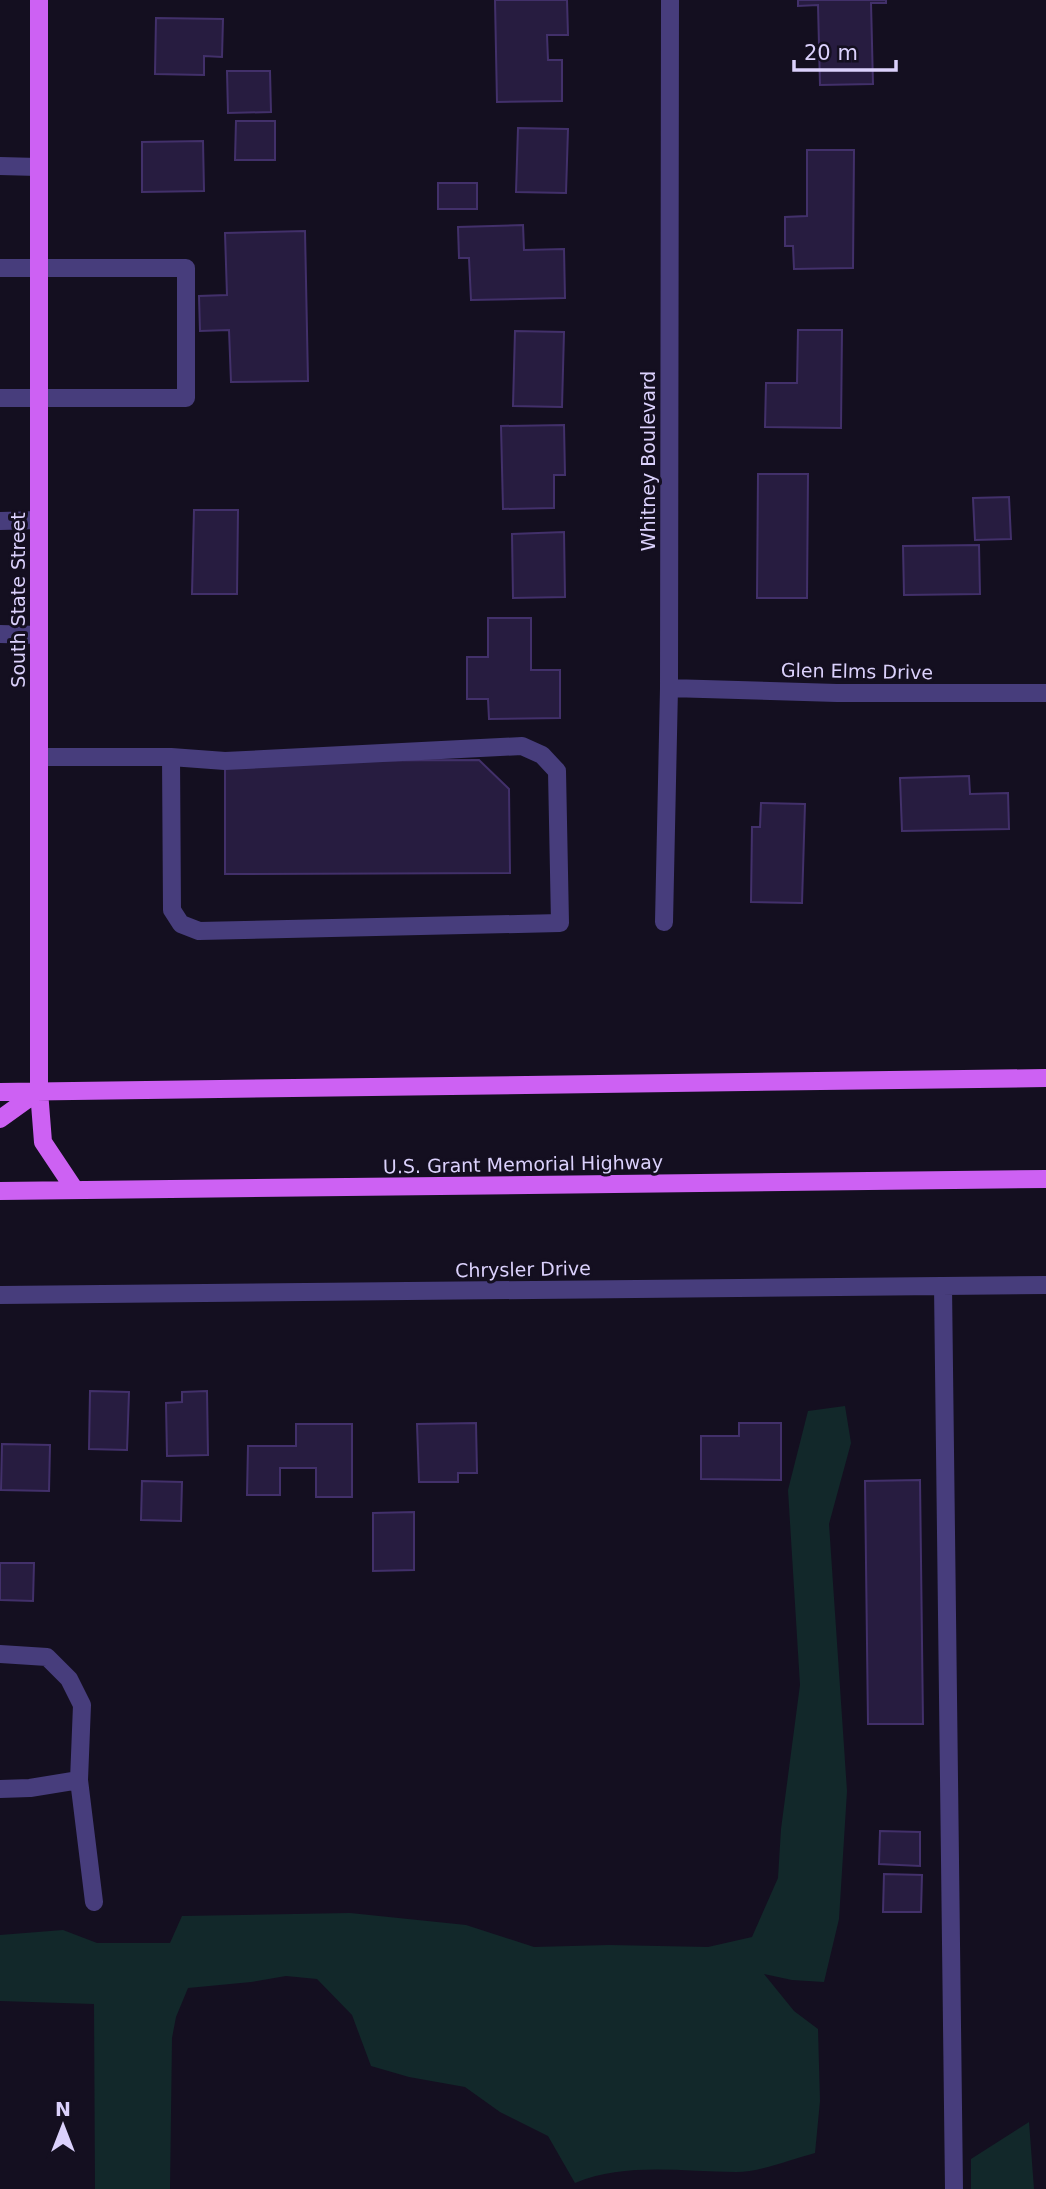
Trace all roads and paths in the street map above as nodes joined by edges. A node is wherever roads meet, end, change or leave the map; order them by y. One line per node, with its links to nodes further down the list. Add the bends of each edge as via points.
1 (38, 0): 4 (main road, South State Street)
2 (670, 0): 13 (street, Whitney Boulevard)
3 (0, 166): 4 (street)
4 (38, 167): 6 (main road, South State Street)
5 (0, 268): 6 (street)
6 (38, 268): 8 (main road, South State Street); 8 (street, via 186,268 186,398)
7 (0, 398): 8 (street)
8 (38, 399): 10 (main road, South State Street)
9 (0, 520): 10 (street)
10 (38, 520): 12 (main road, South State Street)
11 (0, 634): 12 (street)
12 (39, 635): 15 (main road, South State Street)
13 (668, 688): 14 (street, Glen Elms Drive); 17 (street, Whitney Boulevard)
14 (1046, 693)
15 (39, 757): 16 (street); 19 (main road, South State Street)
16 (171, 757): 16 (street, via 172,910 181,924 199,931 559,923 556,771 542,755 522,746 225,761)
17 (664, 922)
18 (1046, 1078): 19 (main road)
19 (39, 1091): 20 (main road); 21 (main road); 23 (main road, South State Street, via 43,1142)
20 (0, 1092)
21 (0, 1119)
22 (1046, 1179): 23 (main road, U.S. Grant Memorial Highway)
23 (75, 1190): 24 (main road, U.S. Grant Memorial Highway)
24 (0, 1191)
25 (1046, 1285): 26 (street, Chrysler Drive)
26 (943, 1286): 27 (street, Chrysler Drive); 32 (street)
27 (0, 1295)
28 (0, 1654): 29 (street, via 47,1657 69,1679 82,1705)
29 (79, 1780): 30 (street); 31 (street)
30 (0, 1789)
31 (94, 1902)
32 (954, 2189)

